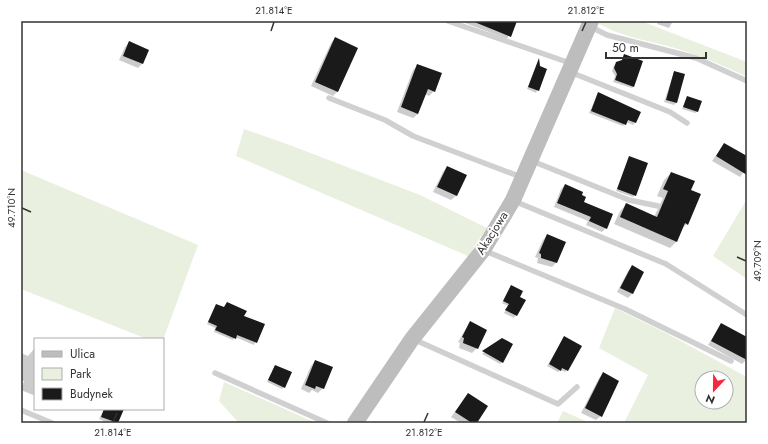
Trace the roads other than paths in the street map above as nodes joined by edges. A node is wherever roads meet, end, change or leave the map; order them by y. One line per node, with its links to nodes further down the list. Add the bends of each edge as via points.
1 (448, 21): 3 (lane)
2 (590, 24): 3 (street, Akacjowa); 4 (lane, via 607,34 696,58)
3 (571, 68): 6 (lane, via 670,112); 7 (street, Akacjowa)
4 (747, 81)
5 (329, 98): 8 (lane, via 385,120 413,136)
6 (687, 123)
7 (531, 161): 8 (street, Akacjowa); 10 (lane, via 629,200)
8 (524, 178): 9 (street, Akacjowa)
9 (513, 200): 11 (street, Akacjowa); 12 (lane, via 666,264)
10 (658, 206)
11 (483, 250): 13 (street, Akacjowa); 14 (lane, via 625,309)
12 (747, 315)
13 (412, 339): 16 (lane, via 558,404); 20 (street, Akacjowa)
14 (731, 361)
15 (215, 373): 19 (lane)
16 (577, 388)
17 (21, 410): 18 (lane)
18 (52, 423)
19 (327, 423)
20 (355, 423)

